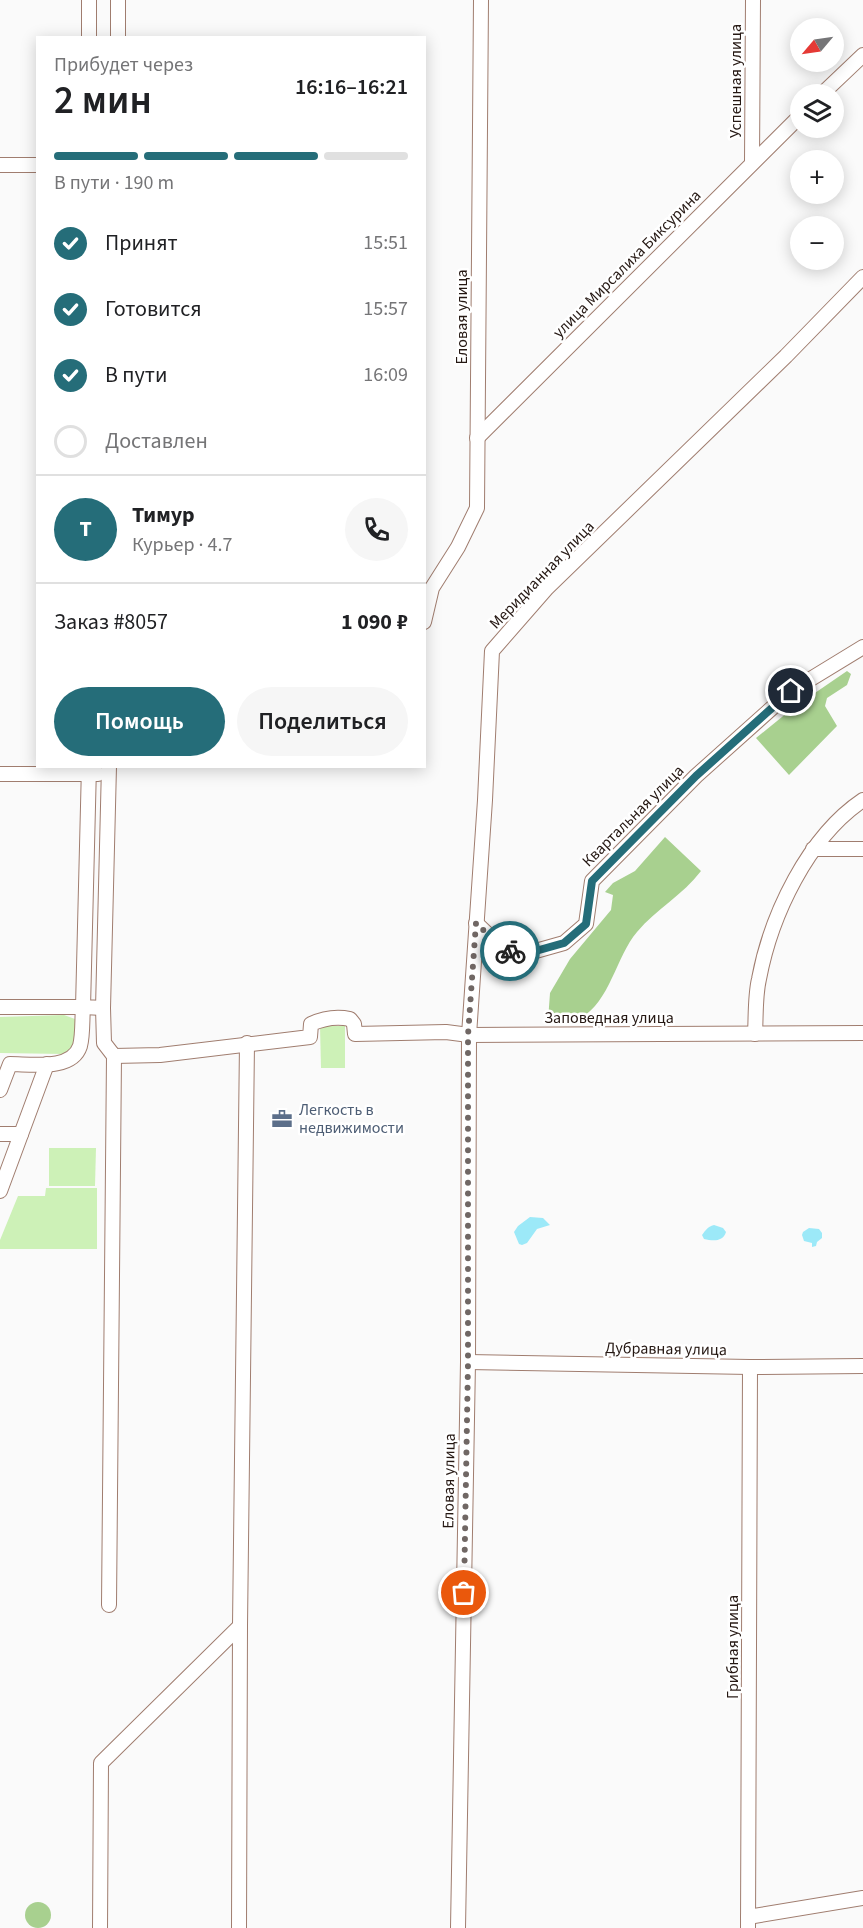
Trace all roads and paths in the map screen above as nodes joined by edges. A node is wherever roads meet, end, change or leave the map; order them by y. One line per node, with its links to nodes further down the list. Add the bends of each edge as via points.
1 (89, 0): 5 (street)
2 (118, 0): 6 (street)
3 (481, 0): 14 (street, Еловая улица)
4 (753, 0): 10 (street, Успешная улица)
5 (89, 36)
6 (118, 36)
7 (863, 55): 8 (street)
8 (833, 84)
9 (790, 126): 10 (street, улица Мирсалиха Биксурина)
10 (752, 162): 14 (street, улица Мирсалиха Биксурина)
11 (0, 165): 12 (street)
12 (36, 165)
13 (863, 277): 23 (street, Меридианная улица, via 547,588 492,651)
14 (477, 438): 15 (street, Еловая улица, via 477,508 432,588)
15 (426, 614)
16 (863, 647): 23 (street, Квартальная улица, via 791,691 696,776 592,881 586,924 564,943 525,954 503,949)
17 (89, 770): 18 (street); 19 (street); 25 (street)
18 (109, 770): 26 (street)
19 (0, 774)
20 (863, 800): 21 (street, via 828,830)
21 (813, 849): 22 (street); 28 (street, via 771,934 758,980)
22 (863, 849)
23 (476, 923): 29 (street, Меридианная улица)
24 (0, 1007): 25 (street)
25 (83, 1007): 26 (street); 32 (street, via 80,1045 75,1056)
26 (103, 1008): 31 (street, via 104,1043)
27 (863, 1033): 28 (street, Заповедная улица)
28 (755, 1034): 29 (street, Заповедная улица)
29 (468, 1035): 30 (street, Заповедная улица, via 355,1034 354,1024 342,1017 311,1024 310,1037); 37 (street, Еловая улица)
30 (248, 1043): 31 (street, via 160,1055); 41 (street)
31 (114, 1056): 40 (street)
32 (47, 1064): 33 (street, via 10,1064); 35 (street)
33 (0, 1090)
34 (0, 1134): 35 (street)
35 (21, 1134): 36 (street)
36 (0, 1191)
37 (468, 1362): 38 (street, Дубравная улица); 46 (street, Еловая улица)
38 (750, 1366): 39 (street, Дубравная улица); 43 (street, Грибная улица)
39 (863, 1366)
40 (109, 1605)
41 (240, 1626): 44 (street, via 101,1763); 45 (street)
42 (863, 1898): 43 (street)
43 (748, 1923)
44 (100, 1928)
45 (239, 1928)
46 (458, 1928)

